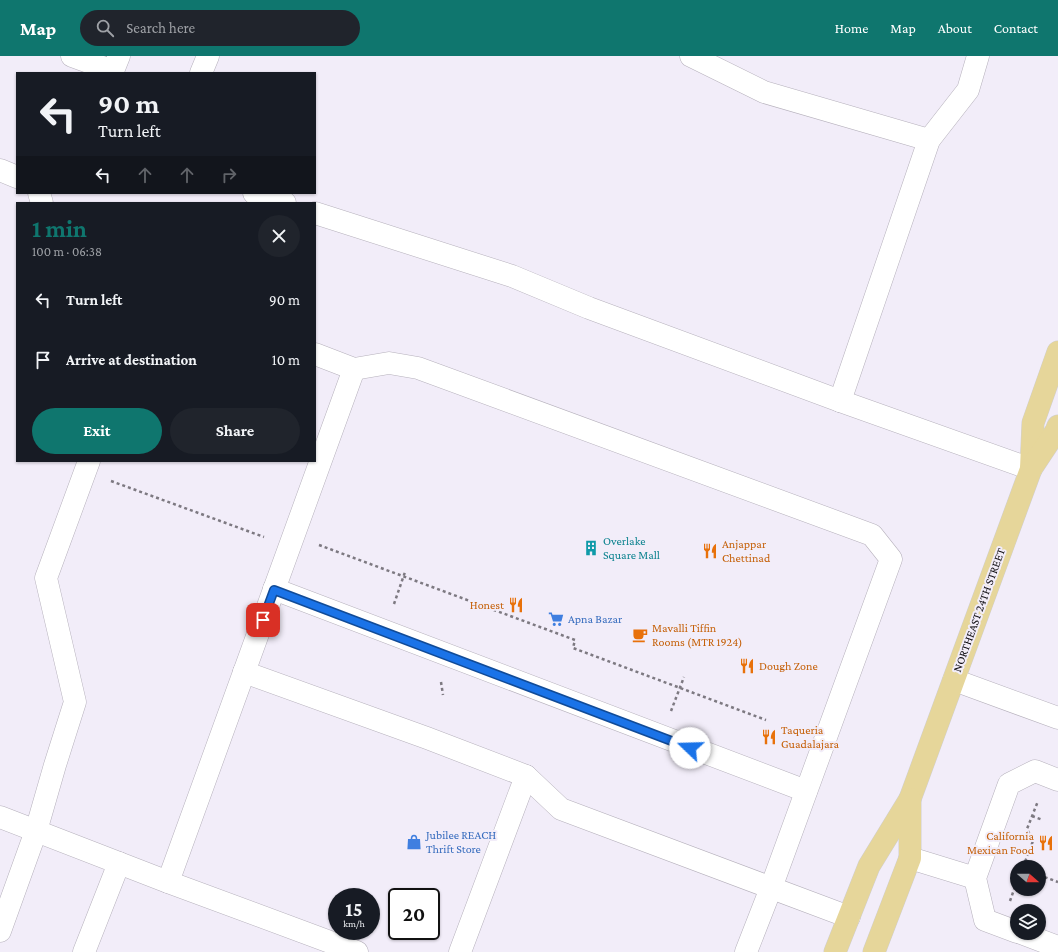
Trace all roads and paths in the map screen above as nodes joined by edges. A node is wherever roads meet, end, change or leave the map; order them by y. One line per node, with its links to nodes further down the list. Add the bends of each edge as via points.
1 (72, 56): 2 (street, via 113,71)
2 (119, 56)
3 (208, 56): 6 (street)
4 (691, 56): 7 (street, via 764,92)
5 (978, 56): 7 (street, via 968,90)
6 (201, 72)
7 (929, 140): 16 (street)
8 (0, 170): 9 (street)
9 (16, 177)
10 (257, 194): 11 (street)
11 (282, 202)
12 (316, 213): 16 (street, via 512,276 589,308)
13 (1058, 352): 19 (main road, via 1033,423)
14 (316, 354): 15 (street)
15 (354, 369): 25 (street); 36 (street, via 389,363 418,368 872,535 891,559)
16 (840, 401): 19 (street)
17 (1058, 426): 19 (main road, NORTHEAST 24TH STREET)
18 (89, 462): 42 (street, via 46,578 76,702)
19 (1031, 469): 29 (main road, NORTHEAST 24TH STREET)
20 (106, 480): 21 (path)
21 (265, 538)
22 (318, 545): 24 (path)
23 (405, 572): 24 (path)
24 (404, 577): 26 (path); 30 (path, via 575,640 573,648)
25 (274, 590): 27 (street); 36 (street)
26 (393, 608)
27 (244, 672): 34 (street); 48 (street)
28 (684, 678): 30 (path)
29 (954, 680): 32 (street); 38 (main road, NORTHEAST 24TH STREET)
30 (680, 688): 31 (path); 33 (path)
31 (670, 713)
32 (1058, 718)
33 (766, 720)
34 (526, 776): 50 (street, via 561,809); 60 (street)
35 (1058, 780): 46 (street, via 1035,771 1009,784)
36 (806, 791): 50 (street)
37 (1039, 797): 39 (path)
38 (910, 799): 43 (main road, NORTHEAST 24TH STREET); 53 (main road, NORTHEAST 24TH STREET, via 869,866)
39 (1032, 816): 41 (path); 44 (path, via 1027,830 1033,841)
40 (0, 817): 42 (street)
41 (1043, 820)
42 (36, 831): 45 (street); 55 (street)
43 (910, 858): 46 (street); 63 (main road, NORTHEAST 24TH STREET)
44 (1026, 860)
45 (119, 863): 48 (street); 58 (street)
46 (975, 878): 54 (street, via 985,920)
47 (1046, 878): 49 (path)
48 (168, 882): 59 (street)
49 (1058, 882)
50 (771, 888): 53 (street); 61 (street)
51 (1012, 896): 52 (path)
52 (1010, 902)
53 (849, 917): 62 (main road, NORTHEAST 24TH STREET)
54 (1010, 929)
55 (0, 931)
56 (1040, 940): 57 (street)
57 (1058, 947)
58 (84, 952)
59 (357, 952)
60 (460, 952)
61 (746, 952)
62 (835, 952)
63 (874, 952)

